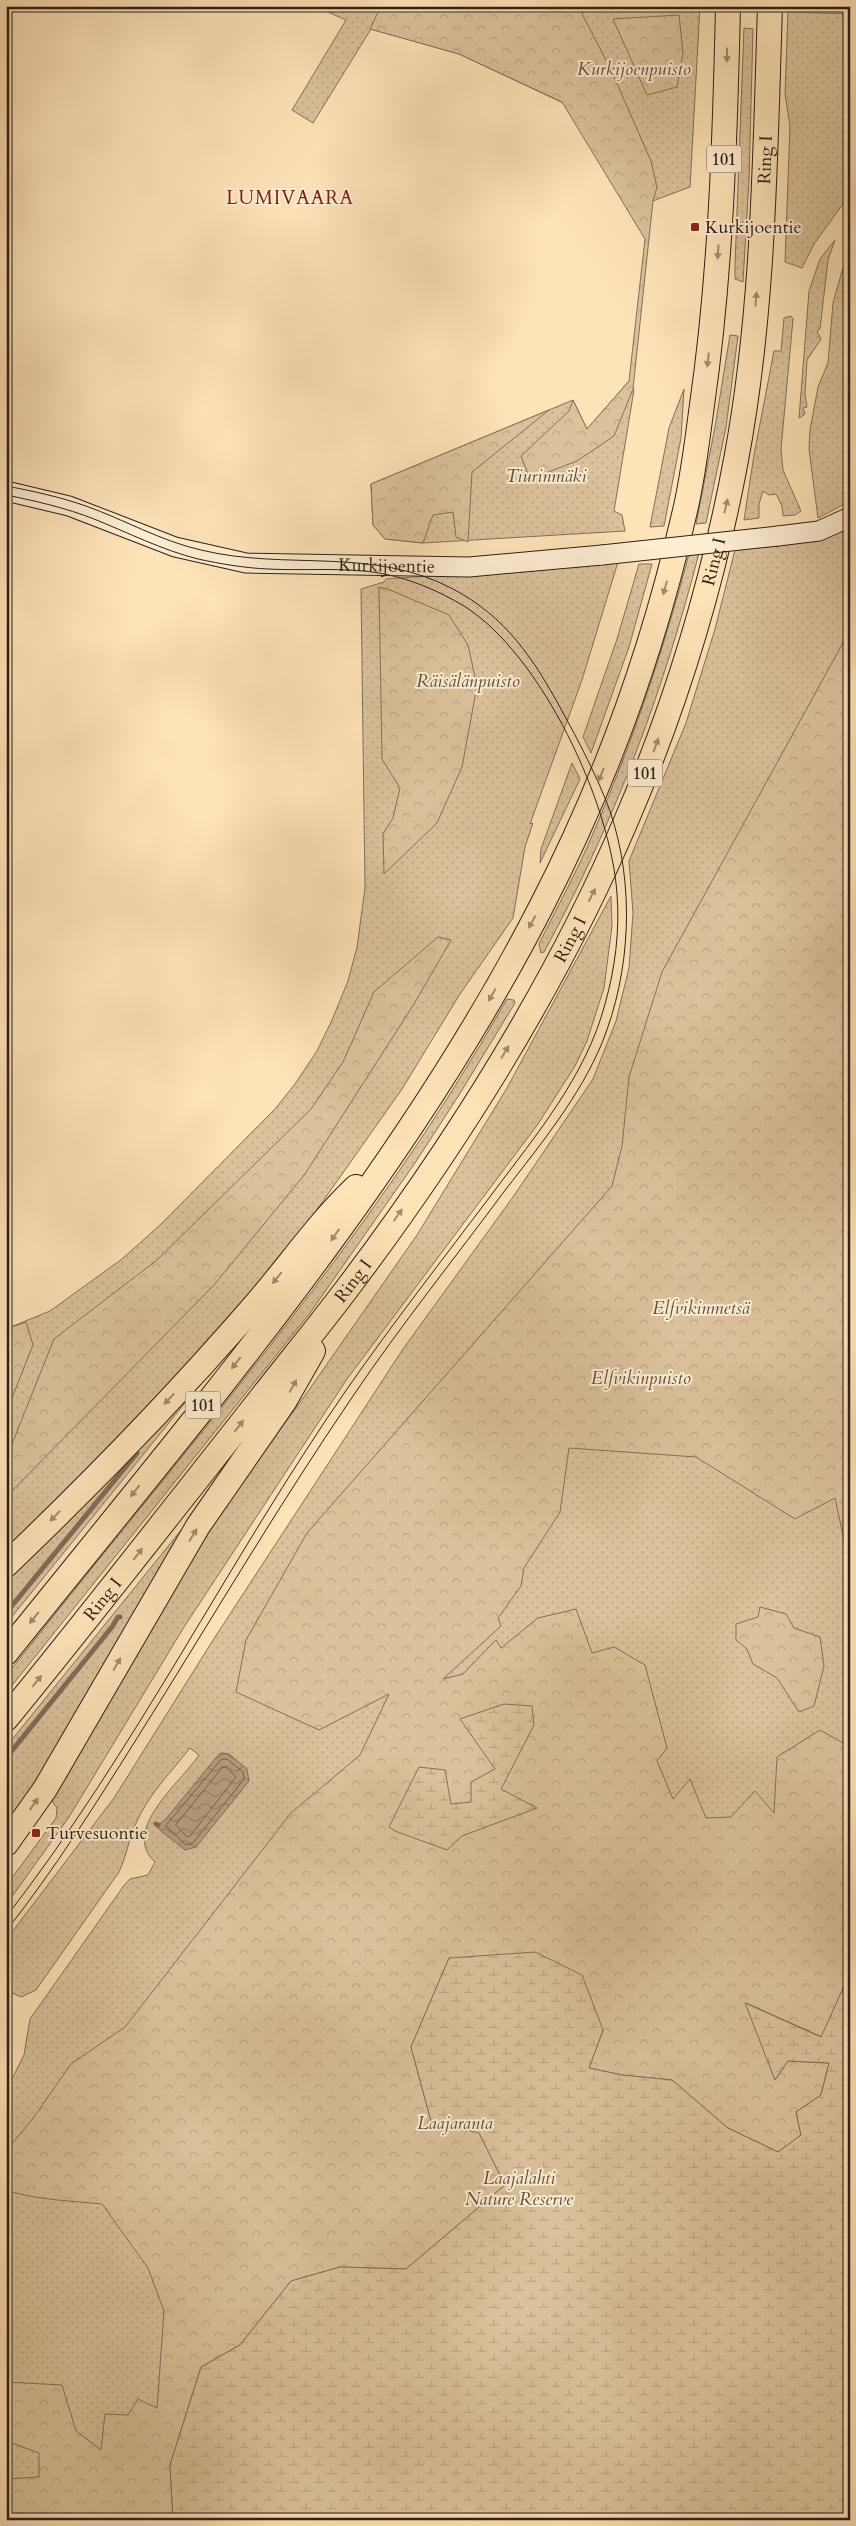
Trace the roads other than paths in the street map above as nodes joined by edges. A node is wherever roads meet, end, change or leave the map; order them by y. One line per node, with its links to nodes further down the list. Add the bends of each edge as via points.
1 (728, 6): 5 (highway, 101, one-way to 5, via 725,132 708,365 685,512 654,627 612,750 541,906 483,1012)
2 (770, 6): 6 (highway, Ring I / 101, one-way to 2, via 480,1094 554,968 626,821 692,641 735,465 746,391 761,236)
3 (6, 491): 4 (street, Kurkijoentie, bridge, via 69,506 175,547 246,563 469,567 820,531)
4 (850, 516)
5 (393, 1152): 7 (highway, one-way to 7, via 329,1213 255,1305 168,1400); 8 (highway, 101, one-way to 8, via 316,1263)
6 (350, 1284): 9 (highway, Ring I / 101, one-way to 6); 10 (highway, one-way to 6, via 45,1789 198,1526 284,1402)
7 (6, 1564)
8 (6, 1653)
9 (6, 1719)
10 (6, 1844)

